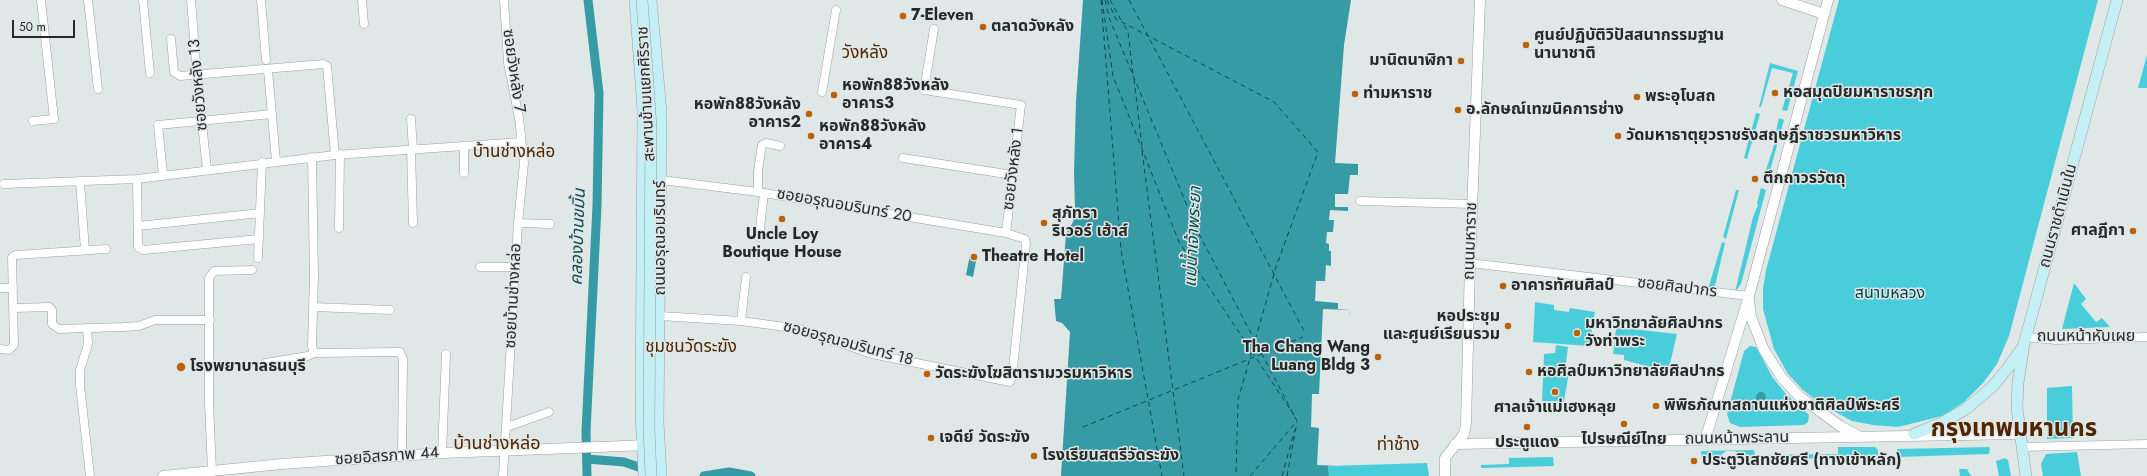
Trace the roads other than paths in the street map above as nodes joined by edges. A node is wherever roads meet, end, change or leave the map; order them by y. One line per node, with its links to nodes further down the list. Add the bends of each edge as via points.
1 (41, 0): 28 (street, via 54,119)
2 (88, 0): 24 (street)
3 (143, 0): 22 (street)
4 (191, 0): 23 (street, ซอยวังหลัง 13)
5 (261, 0): 20 (street)
6 (362, 0): 17 (street)
7 (504, 0): 30 (street, ซอยวังหลัง 7, via 508,63)
8 (635, 0): 73 (main road, ถนนอรุณอมรินทร์, via 643,84)
9 (642, 0): 104 (main road, สะพานข้ามแยกศิริราช, bridge, via 651,127)
10 (651, 0): 44 (main road, ถนนอรุณอมรินทร์, via 660,92)
11 (1480, 0): 49 (street, ถนนมหาราช)
12 (1782, 0): 16 (street)
13 (1828, 0): 16 (street)
14 (2117, 0): 79 (main road, ถนนราชดำเนินใน)
15 (836, 10): 25 (street)
16 (1824, 14): 69 (street)
17 (364, 24)
18 (934, 29): 42 (street, ซอยวังหลัง 1, via 924,90 1021,105)
19 (171, 39): 23 (street, via 176,75)
20 (266, 60)
21 (268, 70): 23 (street); 26 (street); 34 (street, via 324,64 327,66)
22 (150, 73)
23 (197, 76): 29 (street, ซอยวังหลัง 13)
24 (98, 89)
25 (822, 92)
26 (272, 114): 29 (street); 37 (street)
27 (411, 119): 33 (street)
28 (33, 121)
29 (202, 121): 39 (street, ซอยวังหลัง 13); 41 (street, via 158,125)
30 (521, 142): 31 (street); 52 (street, ซอยบ้านช่างหล่อ, via 524,163)
31 (464, 146): 33 (street); 40 (street)
32 (780, 146): 47 (street, via 766,143 762,145 758,172)
33 (412, 149): 34 (street); 51 (street)
34 (338, 154): 35 (street); 55 (street)
35 (312, 157): 37 (street); 70 (street)
36 (903, 158): 42 (street)
37 (276, 161): 38 (street)
38 (262, 162): 39 (street); 50 (street)
39 (207, 170): 41 (street)
40 (464, 173)
41 (163, 175): 43 (street)
42 (1013, 175): 56 (street, ซอยวังหลัง 1)
43 (137, 180): 45 (street); 54 (street)
44 (662, 180): 47 (street, ซอยอรุณอมรินทร์ 20); 74 (main road, ถนนอรุณอมรินทร์)
45 (80, 182): 46 (street); 60 (street)
46 (4, 184)
47 (761, 192): 56 (street, ซอยอรุณอมรินทร์ 20); 57 (street)
48 (1360, 201): 49 (street)
49 (1473, 204): 62 (street, ถนนมหาราช)
50 (260, 213): 54 (street); 58 (street)
51 (413, 223)
52 (518, 223): 53 (street); 64 (street, ซอยบ้านช่างหล่อ)
53 (550, 224)
54 (138, 226): 58 (street, via 138,247 143,250)
55 (340, 228)
56 (1006, 233): 84 (street, ซอยอรุณอมรินทร์ 20, via 1025,239)
57 (759, 237)
58 (259, 239): 61 (street)
59 (106, 249): 60 (street)
60 (85, 250): 68 (street, via 16,255 12,260)
61 (258, 258)
62 (1470, 263): 69 (street, ซอยศิลปากร); 91 (street, ถนนมหาราช, via 1466,424 1464,434)
63 (480, 267): 64 (street)
64 (516, 267): 86 (street, ซอยบ้านช่างหล่อ)
65 (252, 270): 75 (street, via 214,271 210,274)
66 (746, 277): 76 (street)
67 (0, 288): 68 (street)
68 (12, 288): 71 (street)
69 (1749, 296): 89 (street, via 1751,317 1764,350 1782,378 1798,396 1840,426); 90 (street)
70 (314, 307): 72 (street); 81 (street)
71 (14, 308): 77 (street, via 49,307 52,310 52,324 55,328); 80 (street, via 14,345 9,350)
72 (390, 310)
73 (642, 315): 74 (main road); 93 (main road, ถนนอรุณอมรินทร์)
74 (660, 316): 76 (street, ซอยอรุณอมรินทร์ 18); 94 (main road, ถนนอรุณอมรินทร์)
75 (210, 320): 77 (street, via 155,320 139,326); 99 (street, via 209,404)
76 (741, 321): 84 (street, ซอยอรุณอมรินทร์ 18, via 800,329 872,354)
77 (87, 328): 100 (street, via 88,344 80,378)
78 (2147, 337): 79 (street, ถนนหน้าหับเผย)
79 (2025, 340): 87 (main road, via 2008,368 1992,387 1966,409 1941,424); 88 (main road, ถนนราชดำเนินใน, via 2018,383)
80 (0, 349)
81 (314, 353): 83 (street); 98 (street, via 387,351 402,354)
82 (446, 354): 97 (street)
83 (266, 363)
84 (1010, 382)
85 (549, 412): 86 (street)
86 (507, 427): 96 (street, ซอยบ้านช่างหล่อ)
87 (1914, 434): 88 (street, ถนนหน้าพระลาน); 89 (street, ถนนหน้าพระลาน)
88 (2020, 434): 95 (main road, ถนนราชดำเนินใน)
89 (1859, 436): 90 (street, ถนนหน้าพระลาน)
90 (1705, 440): 91 (street, ถนนหน้าพระลาน)
91 (1455, 444): 106 (street, ถนนมหาราช, via 1445,458)
92 (2147, 444): 95 (street)
93 (642, 445): 94 (street, ซอยอิสรภาพ 44); 96 (street, ซอยอิสรภาพ 44); 103 (main road, ถนนอรุณอมรินทร์)
94 (659, 445): 105 (main road, ถนนอรุณอมรินทร์)
95 (2022, 447): 107 (main road, ถนนราชดำเนินใน)
96 (504, 449): 97 (street, ซอยอิสรภาพ 44); 102 (street, ซอยบ้านช่างหล่อ)
97 (442, 453): 98 (street, ซอยอิสรภาพ 44)
98 (402, 456): 99 (street, ซอยอิสรภาพ 44, via 281,464)
99 (212, 472): 101 (street, ซอยอิสรภาพ 44)
100 (90, 476)
101 (163, 476)
102 (503, 476)
103 (644, 476)
104 (651, 476)
105 (661, 476)
106 (1445, 476)
107 (2026, 476)

